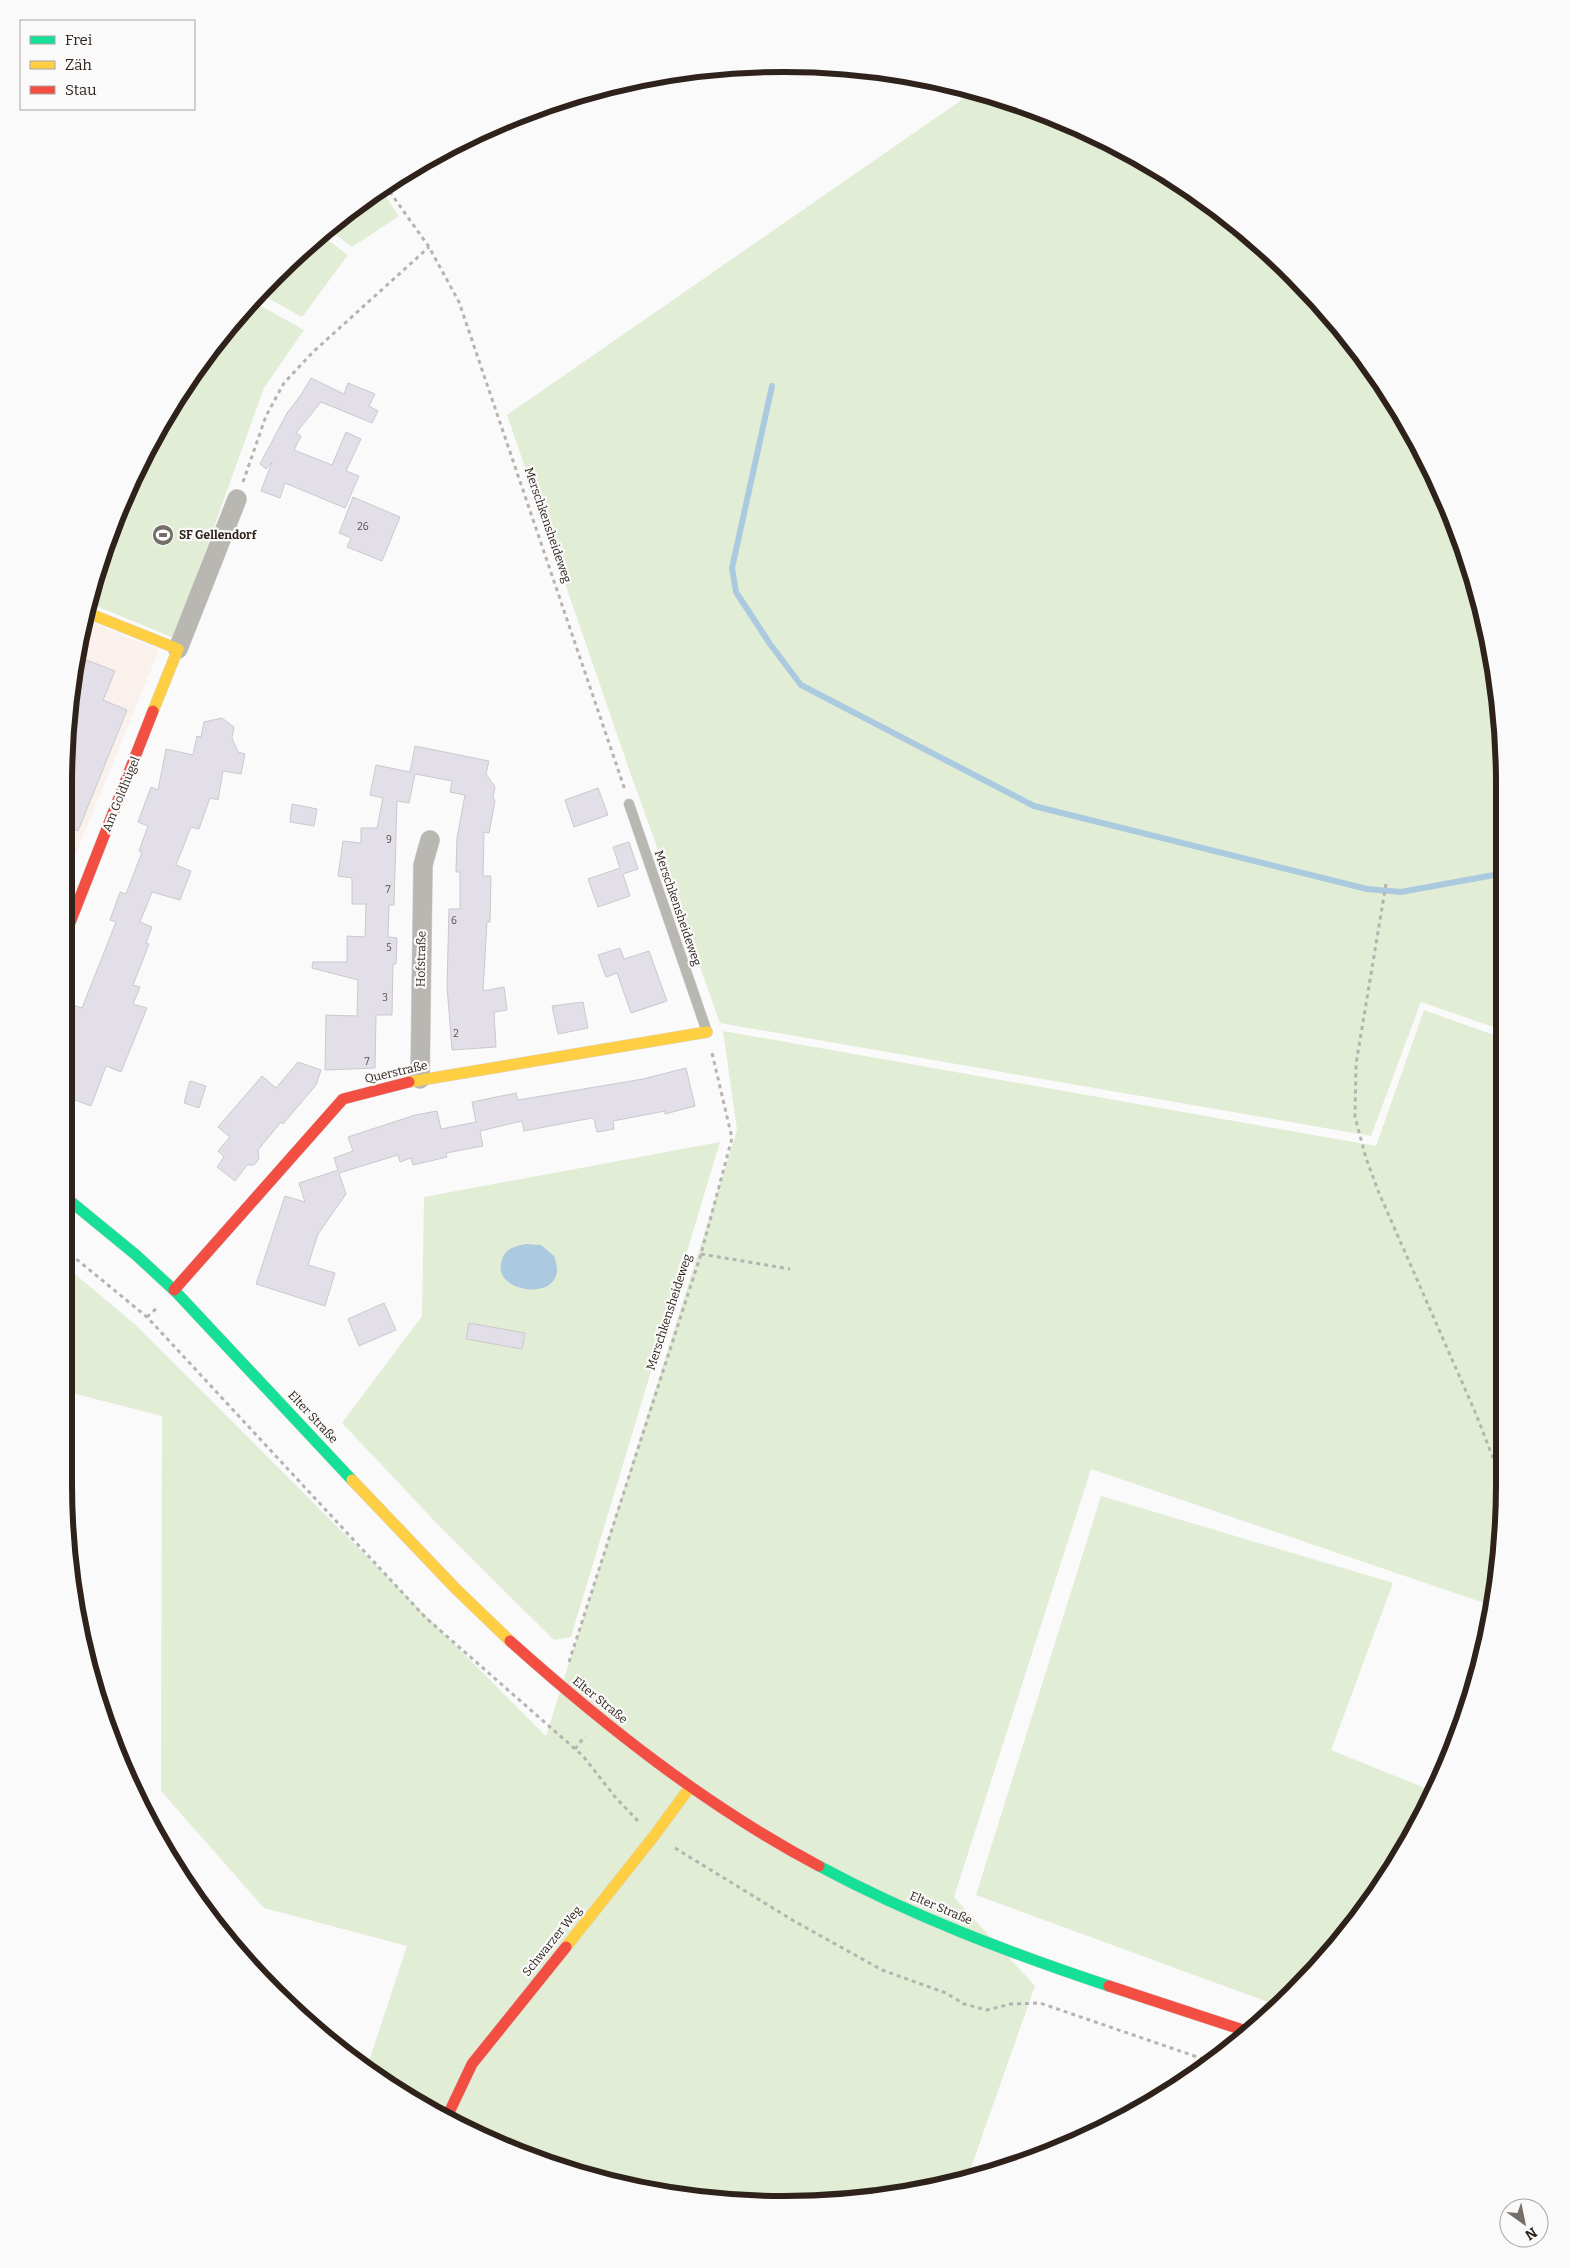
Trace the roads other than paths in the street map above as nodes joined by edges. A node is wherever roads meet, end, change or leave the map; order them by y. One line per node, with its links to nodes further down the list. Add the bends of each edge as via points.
1 (237, 499): 3 (street, Am Goldhügel)
2 (93, 615): 3 (main road)
3 (178, 648): 6 (main road, Am Goldhügel)
4 (630, 804): 7 (lane, Merschkensheideweg)
5 (430, 840): 8 (street, Hofstraße, via 423,865)
6 (72, 918)
7 (707, 1032): 8 (main road, Querstraße)
8 (420, 1079): 10 (main road, Querstraße, via 343,1099)
9 (72, 1203): 10 (main road, Elter Straße)
10 (174, 1290): 11 (main road, Elter Straße, via 457,1590 599,1718)
11 (690, 1788): 12 (main road, Elter Straße, via 778,1843 863,1890 984,1941); 13 (main road, Schwarzer Weg, via 472,2064)
12 (1241, 2029)
13 (450, 2111)

